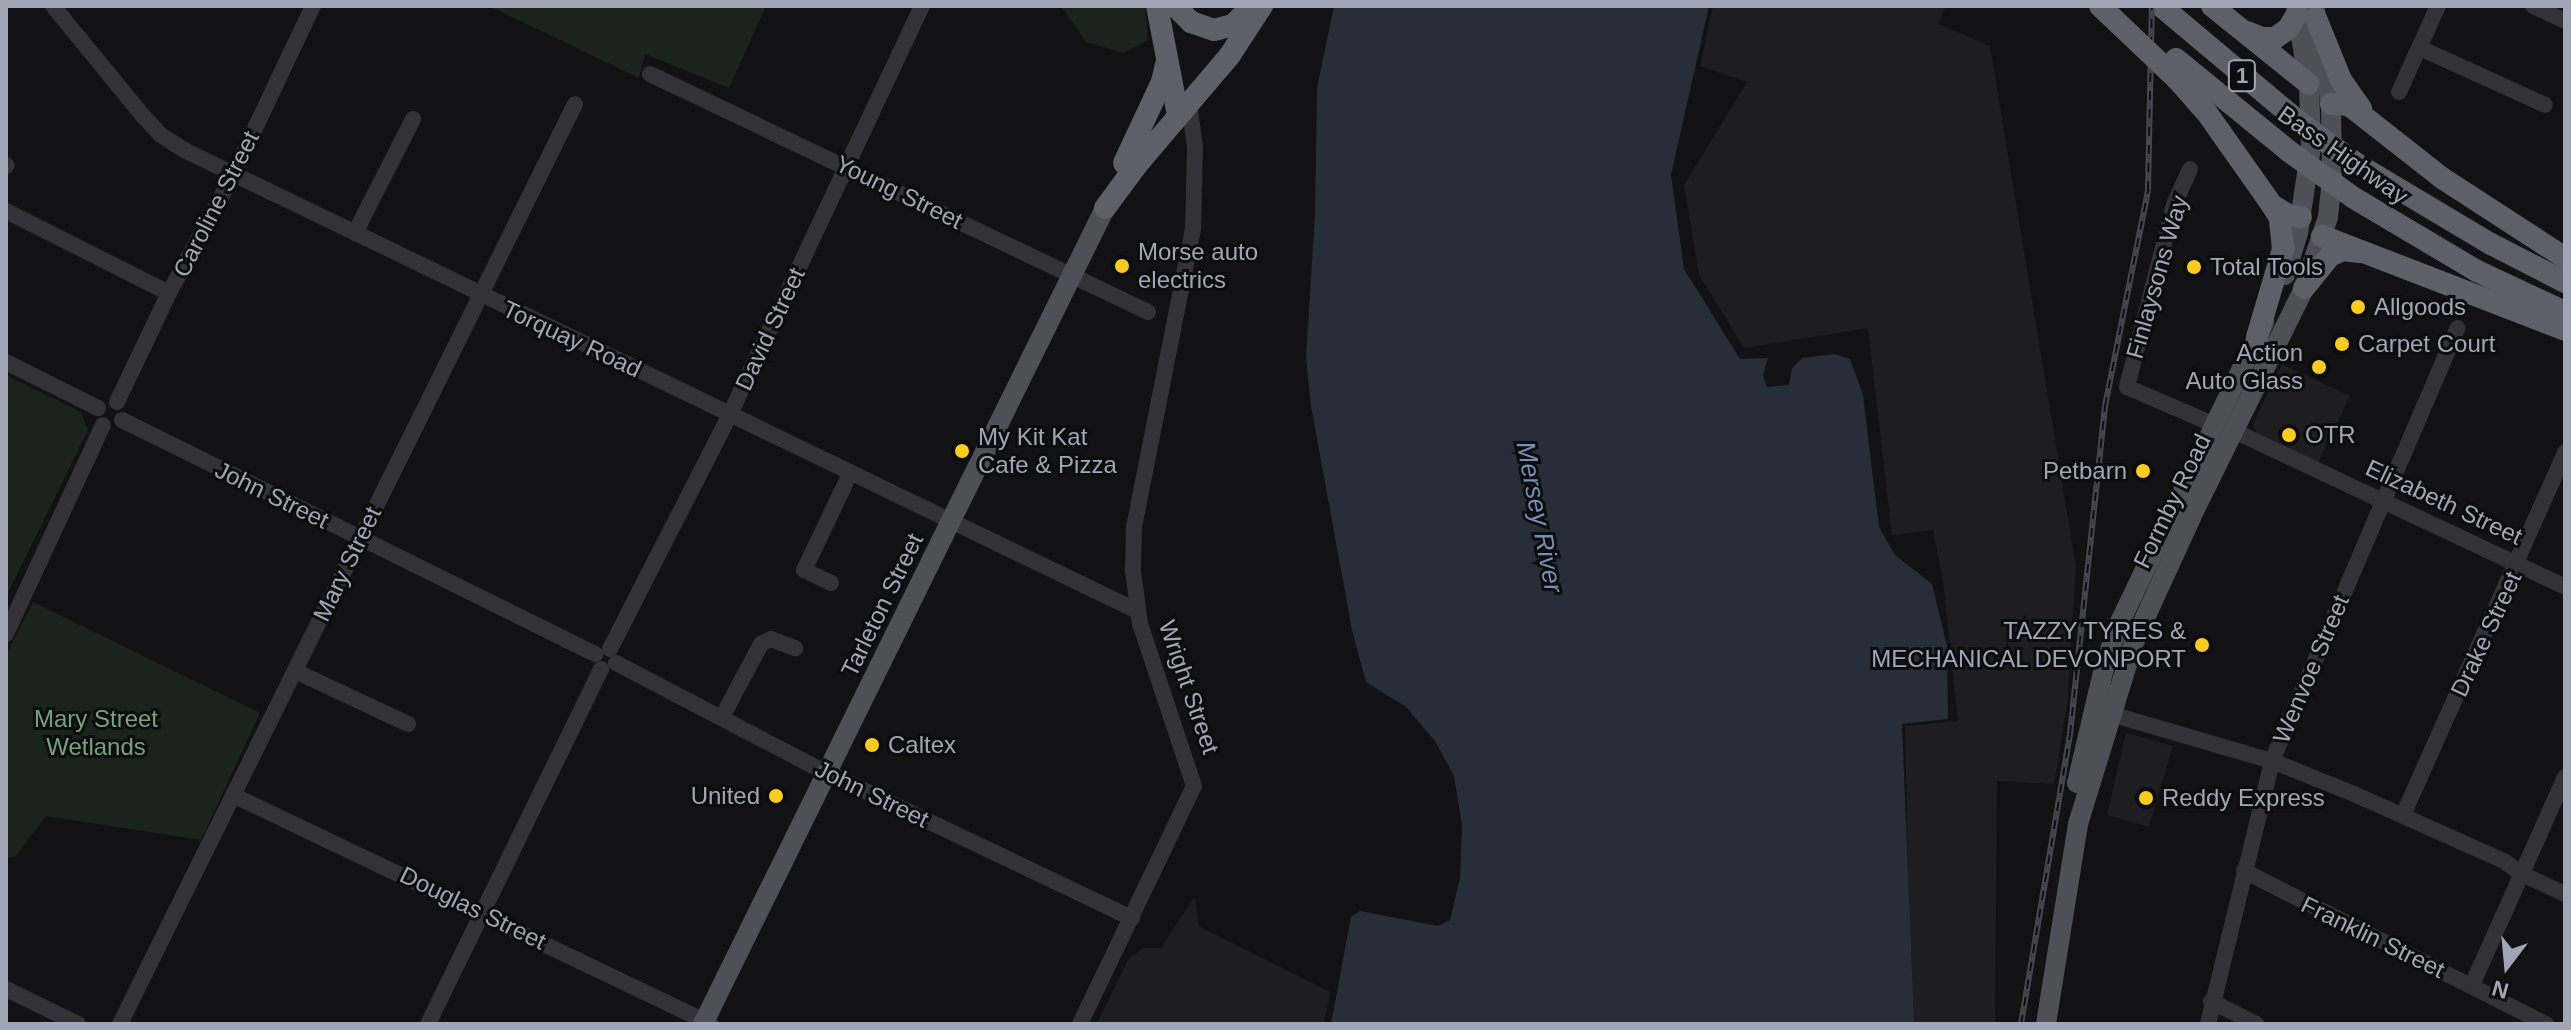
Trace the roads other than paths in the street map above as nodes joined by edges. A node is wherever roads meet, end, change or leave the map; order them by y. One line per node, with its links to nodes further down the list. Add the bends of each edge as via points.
1 (53, 6): 34 (street, Torquay Road, via 161,135)
2 (313, 6): 34 (street, Caroline Street)
3 (922, 6): 32 (street, David Street)
4 (1157, 6): 18 (highway)
5 (1168, 6): 23 (highway)
6 (1175, 6): 13 (highway, via 1191,22 1214,30 1233,25)
7 (2100, 6): 19 (highway, bridge)
8 (2115, 6): 19 (highway, Bass Highway / 1)
9 (2161, 6): 44 (highway, Bass Highway / 1, bridge, via 2360,166)
10 (2212, 6): 16 (highway)
11 (2438, 6): 17 (street)
12 (2533, 6): 15 (street)
13 (1251, 9): 23 (highway, Tarleton Street)
14 (2306, 11): 16 (highway, via 2275,38); 21 (main road, Formby Road); 25 (main road, Formby Road); 28 (highway, via 2341,80)
15 (2565, 21)
16 (2242, 30): 21 (highway)
17 (2420, 48): 22 (street); 26 (street)
18 (1167, 62): 23 (highway); 31 (highway)
19 (2176, 69): 29 (highway, Bass Highway / 1); 35 (highway)
20 (650, 74): 32 (street, Young Street)
21 (2309, 84): 25 (main road); 29 (main road, Formby Road)
22 (2399, 92)
23 (1182, 101): 31 (highway, Tarleton Street); 36 (highway, Tarleton Street); 69 (street, Wright Street, via 1194,202 1190,246 1134,527)
24 (575, 104): 47 (street, Mary Street)
25 (2331, 104): 28 (highway, via 2349,105); 29 (main road); 30 (main road, Formby Road)
26 (2545, 105)
27 (413, 119): 39 (street)
28 (2379, 128): 42 (highway, via 2442,178)
29 (2301, 150): 37 (main road, Formby Road); 49 (highway, Bass Highway / 1, bridge, via 2354,198 2465,264)
30 (2332, 160): 37 (main road, via 2321,198); 40 (main road, Formby Road)
31 (1124, 163): 36 (highway, Tarleton Street)
32 (848, 167): 43 (street, Young Street); 57 (street, David Street)
33 (2190, 169): 54 (street, Finlaysons Way, via 2174,205)
34 (233, 175): 39 (street, Torquay Road); 46 (street, Caroline Street)
35 (2272, 205): 37 (highway, via 2288,215); 52 (highway, via 2280,218 2282,252)
36 (1105, 208): 43 (main road, Tarleton Street)
37 (2305, 209): 40 (main road); 52 (main road, Formby Road)
38 (6, 211): 46 (street)
39 (355, 233): 47 (street, Torquay Road)
40 (2322, 236): 41 (highway); 45 (main road, Formby Road)
41 (2365, 254): 45 (highway, via 2347,250 2330,256); 51 (highway)
42 (2565, 258)
43 (1071, 276): 48 (street, Young Street); 64 (main road, Tarleton Street)
44 (2565, 282)
45 (2304, 288): 60 (main road, Formby Road)
46 (169, 293): 55 (street, Caroline Street)
47 (480, 295): 57 (street, Torquay Road); 65 (street, Mary Street)
48 (1148, 312)
49 (2565, 312)
50 (2458, 328): 63 (street, Wenvoe Street)
51 (2565, 330)
52 (2257, 337): 60 (main road, Formby Road)
53 (6, 362): 56 (street)
54 (2127, 387): 60 (street, Elizabeth Street)
55 (117, 402): 56 (street, via 108,400); 58 (street, via 124,412)
56 (98, 408): 59 (street)
57 (730, 414): 62 (street, Torquay Road); 72 (street, David Street)
58 (122, 420): 59 (street, via 113,427); 65 (street, John Street)
59 (103, 425): 70 (street)
60 (2224, 428): 63 (street, Elizabeth Street); 74 (main road, Formby Road, via 2125,668); 74 (main road, Formby Road, via 2117,628)
61 (2565, 452): 66 (street, Drake Street)
62 (850, 474): 64 (street, Torquay Road); 67 (street, via 804,570)
63 (2382, 502): 66 (street, Elizabeth Street); 77 (street, Wenvoe Street)
64 (951, 523): 69 (street, Torquay Road); 78 (main road, Tarleton Street)
65 (360, 538): 72 (street, John Street); 73 (street, Mary Street)
66 (2517, 565): 68 (street, Elizabeth Street); 82 (street, Drake Street)
67 (831, 583)
68 (2565, 587)
69 (1137, 611): 87 (street, Wright Street, via 1194,786)
70 (6, 634)
71 (795, 648): 75 (street, via 771,639 761,644)
72 (606, 659): 75 (street, John Street); 86 (street, David Street)
73 (295, 671): 76 (street); 81 (street, Mary Street)
74 (2104, 706): 77 (street); 96 (main road, Formby Road, via 2074,798); 97 (main road, Formby Road, via 2078,824)
75 (722, 717): 78 (street, John Street)
76 (408, 724)
77 (2272, 761): 80 (street); 83 (street, Wenvoe Street)
78 (828, 773): 87 (street, John Street); 91 (main road, Tarleton Street)
79 (2565, 777): 84 (street)
80 (2339, 789): 82 (street); 84 (street, via 2364,807 2500,869)
81 (233, 795): 86 (street, Douglas Street); 93 (street, Mary Street)
82 (2403, 815): 84 (street)
83 (2244, 871): 88 (street, Franklin Street); 90 (street, Wenvoe Street)
84 (2520, 873): 85 (street); 88 (street)
85 (2565, 894)
86 (483, 913): 91 (street, Douglas Street); 94 (street, David Street)
87 (1132, 918): 95 (street, Wright Street)
88 (2472, 985): 100 (street, Franklin Street)
89 (6, 989): 92 (street)
90 (2211, 1001): 98 (street, Wenvoe Street); 99 (street)
91 (706, 1023)
92 (78, 1024)
93 (120, 1024)
94 (428, 1024)
95 (1080, 1024)
96 (2037, 1024)
97 (2046, 1024)
98 (2208, 1024)
99 (2256, 1024)
100 (2546, 1024)

